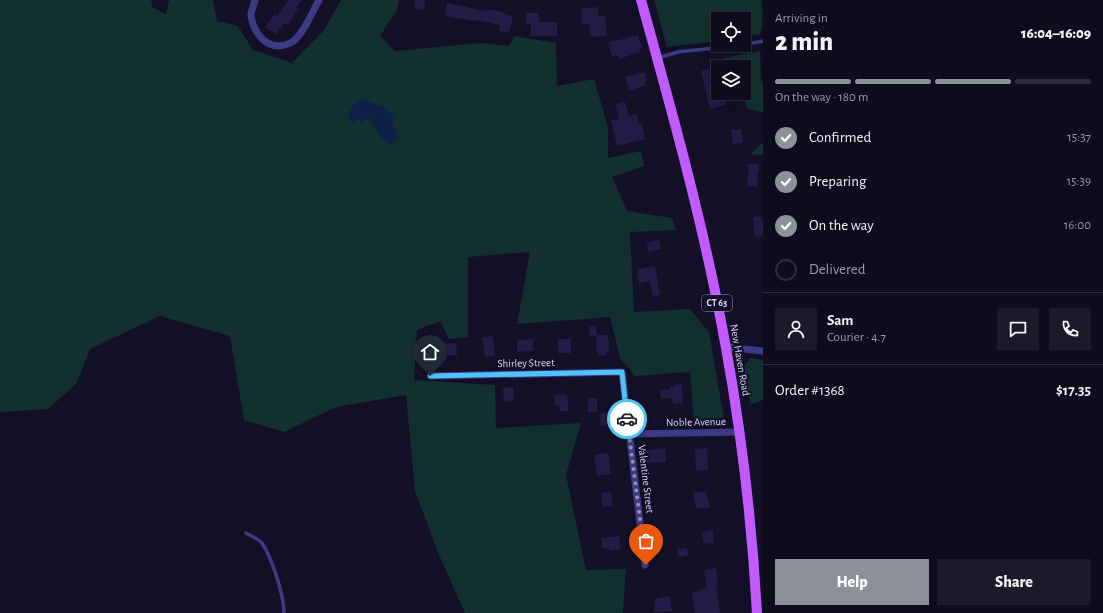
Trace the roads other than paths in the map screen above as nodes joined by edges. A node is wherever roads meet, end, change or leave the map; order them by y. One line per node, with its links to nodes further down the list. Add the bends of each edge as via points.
1 (255, 0): 2 (street, via 250,16 255,29 262,40 280,46 293,42 301,33)
2 (319, 0)
3 (641, 0): 7 (main road, New Haven Road / CT 63)
4 (763, 41): 5 (lane)
5 (751, 43)
6 (711, 48): 7 (lane, via 678,52)
7 (657, 58): 8 (main road, New Haven Road / CT 63, via 691,186)
8 (726, 347): 9 (street); 12 (main road, New Haven Road / CT 63)
9 (763, 351)
10 (622, 372): 11 (street, Shirley Street); 13 (street, Valentine Street)
11 (430, 376)
12 (740, 432): 13 (street, Noble Avenue); 17 (main road, New Haven Road / CT 63, via 753,547)
13 (629, 434): 15 (street, Valentine Street)
14 (246, 532): 16 (lane, via 262,543 274,568 284,603)
15 (646, 565)
16 (284, 613)
17 (757, 613)

